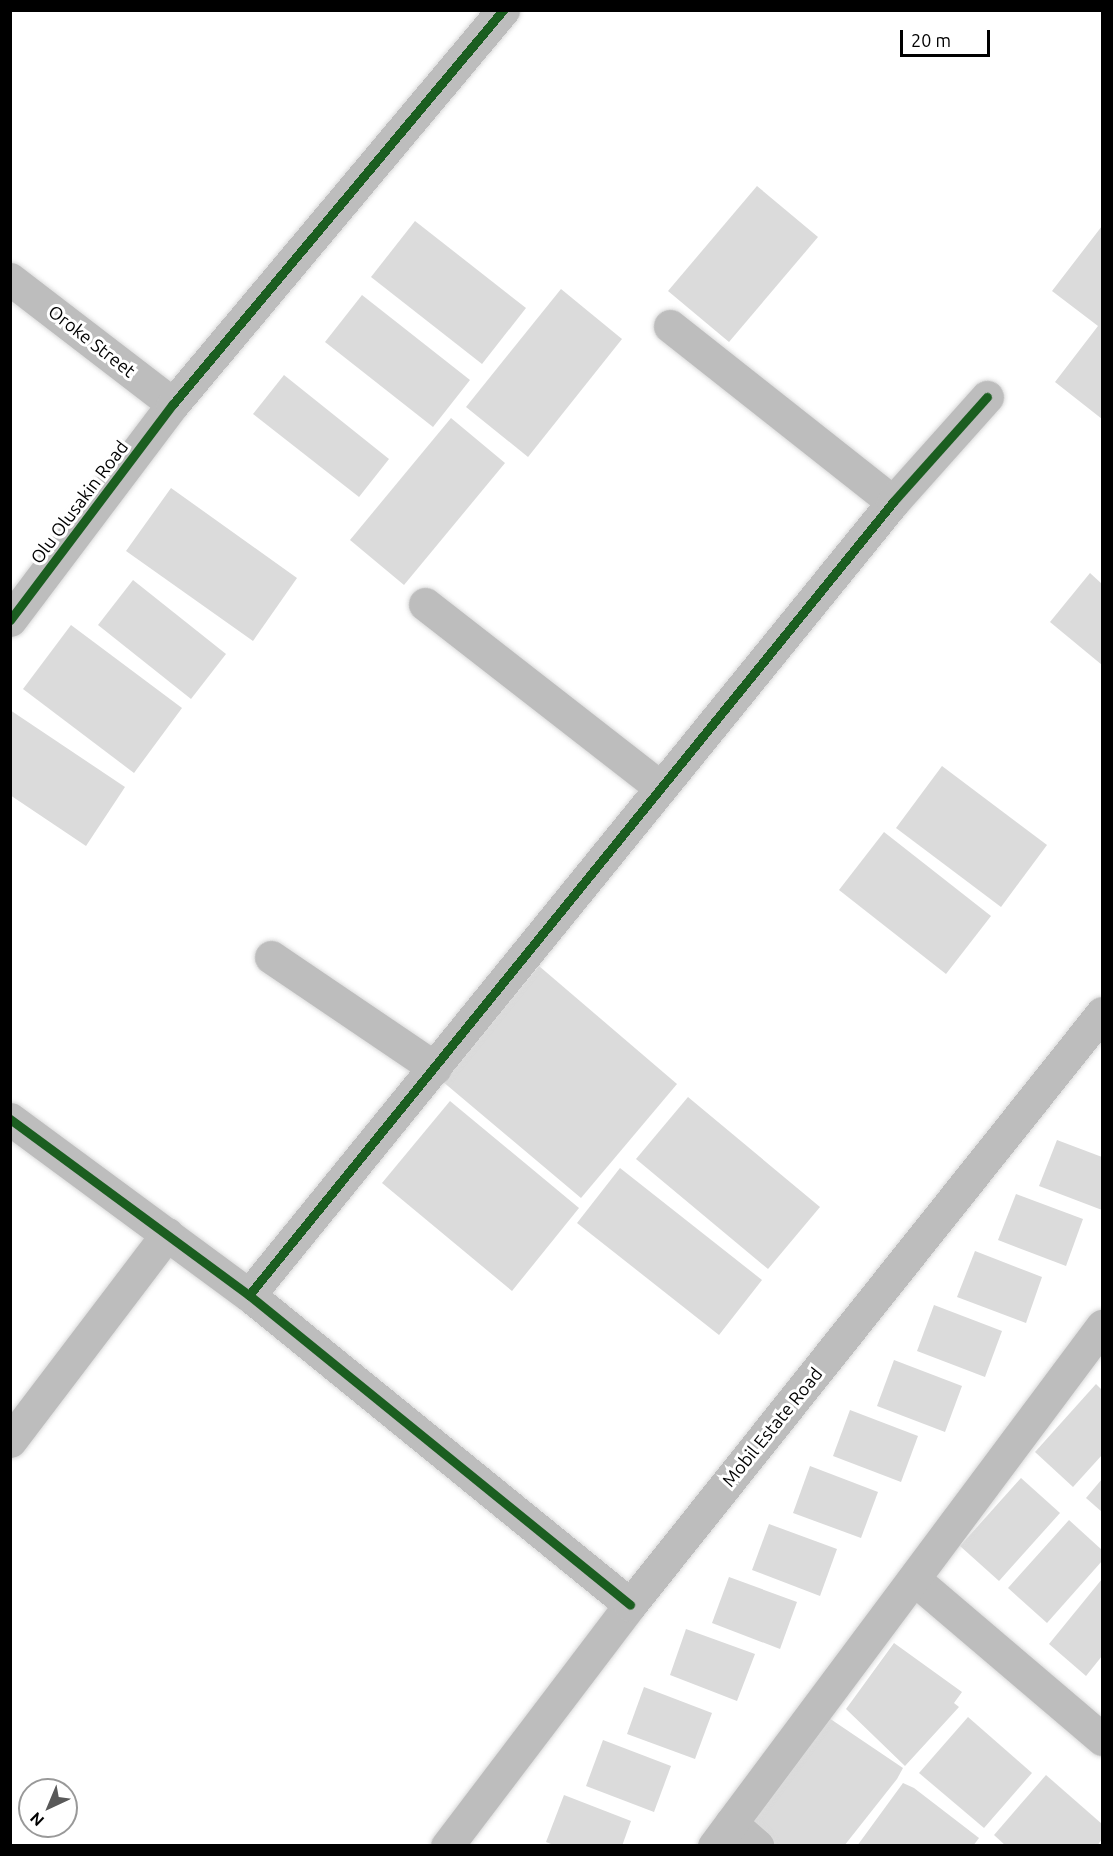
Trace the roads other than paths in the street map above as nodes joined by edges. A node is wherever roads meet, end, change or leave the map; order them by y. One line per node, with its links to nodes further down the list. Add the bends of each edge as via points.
1 (503, 10): 5 (street, Olu Olusakin Road)
2 (10, 279): 5 (street, Oroke Street)
3 (670, 326): 6 (street)
4 (987, 397): 6 (street)
5 (173, 404): 8 (street, Olu Olusakin Road)
6 (892, 502): 9 (street)
7 (425, 604): 9 (street)
8 (10, 620)
9 (660, 787): 12 (street)
10 (271, 957): 12 (street)
11 (1102, 1012): 19 (street, Mobil Estate Road)
12 (435, 1068): 15 (street)
13 (10, 1119): 14 (street)
14 (167, 1234): 15 (street); 17 (street)
15 (249, 1294): 19 (street)
16 (1101, 1330): 18 (street)
17 (10, 1441)
18 (914, 1579): 20 (street); 21 (street)
19 (630, 1605): 22 (street, Mobil Estate Road)
20 (1102, 1739)
21 (723, 1834): 23 (street)
22 (447, 1845)
23 (757, 1845)

